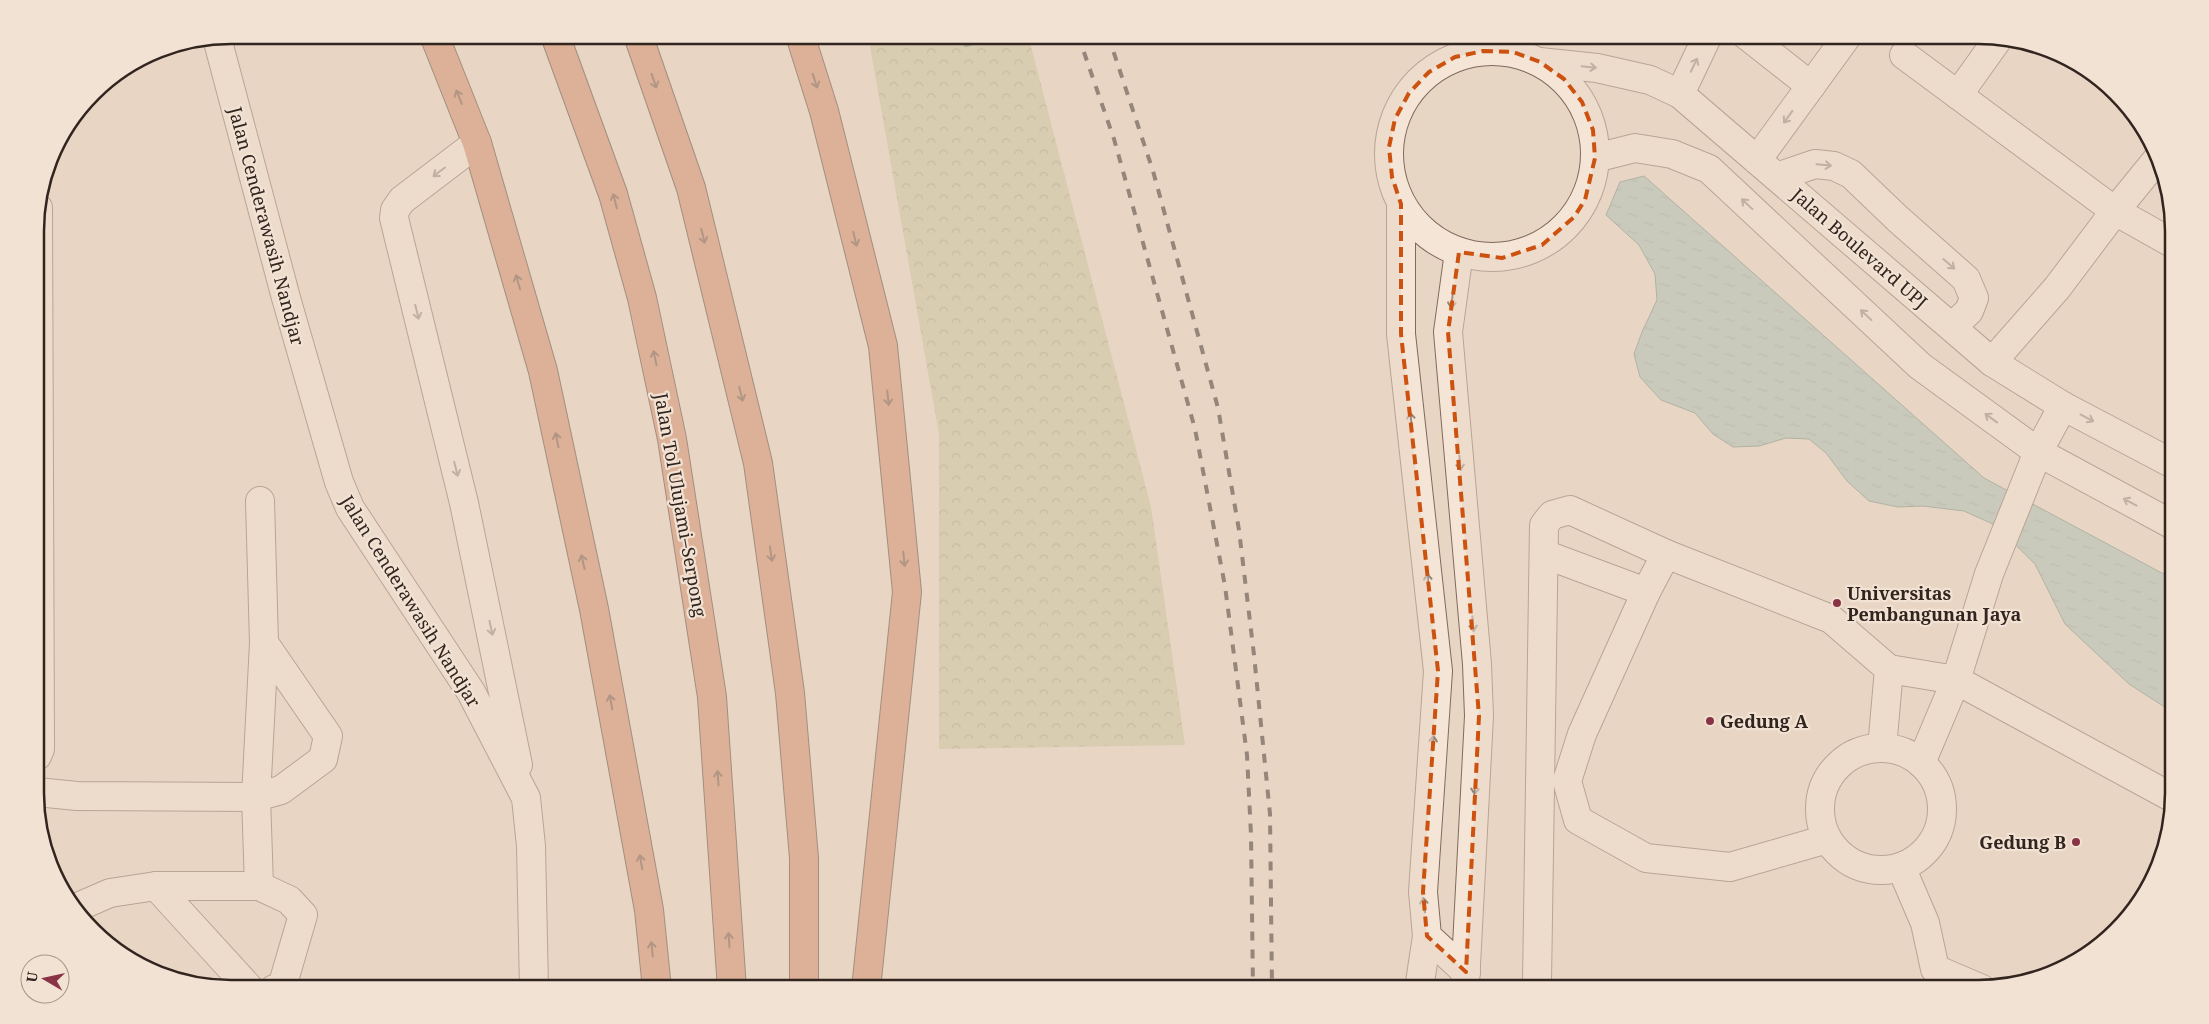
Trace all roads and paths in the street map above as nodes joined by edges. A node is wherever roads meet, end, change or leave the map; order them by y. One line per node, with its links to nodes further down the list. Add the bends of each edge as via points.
1 (219, 44): 40 (street, Jalan Cenderawasih Nandjar, via 339,482 350,508 471,692)
2 (438, 44): 15 (highway, one-way to 2)
3 (558, 44): 52 (highway, Jalan Tol Ulujami–Serpong, one-way to 3, via 712,697 672,439 642,298 613,194)
4 (641, 44): 53 (highway, one-way to 53, via 691,188 758,463 790,702 804,858)
5 (803, 44): 54 (highway, one-way to 54, via 824,111 883,346 907,592)
6 (1704, 44): 13 (street, one-way to 6)
7 (1757, 44): 12 (street)
8 (1841, 44): 12 (street)
9 (1994, 44): 14 (street)
10 (1904, 55): 14 (street)
11 (1540, 62): 13 (street, Jalan Boulevard UPJ, one-way to 13, via 1597,68 1650,80); 16 (street, via 1564,79 1582,102 1592,130); 19 (street, via 1513,52 1483,51 1455,57 1429,72 1409,92 1395,119 1389,147 1392,177)
12 (1811, 86): 18 (street, one-way to 18)
13 (1680, 94): 18 (street, Jalan Boulevard UPJ)
14 (1958, 95): 20 (street)
15 (477, 143): 40 (street, one-way to 40, via 402,200 394,218 464,503); 51 (highway, one-way to 15, via 649,910 594,609 543,371)
16 (1595, 158): 22 (street, via 1585,200 1560,233 1542,245 1502,258 1481,258); 26 (street, one-way to 16, via 1920,366 1709,169 1672,154 1635,148)
17 (2153, 164): 20 (street)
18 (1767, 168): 23 (street, Jalan Boulevard UPJ); 23 (street, one-way to 23, via 1815,164 1834,166 1851,174 1966,279 1974,298 1969,311)
19 (1402, 204): 22 (street, via 1419,228); 47 (street, one-way to 19, via 1423,892 1438,671 1401,334)
20 (2115, 211): 21 (street); 24 (street, via 2058,288)
21 (2165, 239)
22 (1459, 252): 56 (street, one-way to 56, via 1448,332 1476,654 1478,716)
23 (1952, 327): 24 (street, Jalan Boulevard UPJ)
24 (1992, 362): 25 (street, Jalan Boulevard UPJ)
25 (2063, 406): 26 (street); 27 (street, Jalan Boulevard UPJ, one-way to 27)
26 (2038, 452): 29 (street, one-way to 26); 35 (street, via 1989,574)
27 (2165, 460)
28 (260, 501): 33 (street)
29 (2165, 521)
30 (1544, 554): 31 (street, via 1544,525 1552,515 1570,510); 32 (street); 57 (street)
31 (1666, 554): 32 (street); 34 (street, via 1832,619)
32 (1646, 592): 42 (street, via 1582,734 1567,781 1578,820 1646,858 1730,867)
33 (264, 644): 41 (street); 41 (street, via 328,736 323,759 281,790)
34 (1888, 668): 35 (street); 36 (street)
35 (1956, 680): 37 (street); 39 (street)
36 (1882, 748): 37 (street, via 1903,752); 42 (street, via 1861,751 1842,762 1829,778 1821,797 1820,812)
37 (1921, 763): 43 (street, via 1935,780 1941,800 1941,821 1928,847)
38 (44, 793): 41 (street, via 77,796)
39 (2165, 794)
40 (525, 796): 50 (street, Jalan Cenderawasih Nandjar, via 532,846)
41 (256, 797): 45 (street)
42 (1827, 839): 43 (street, via 1841,856 1859,866 1880,871)
43 (1901, 868): 58 (street, via 1925,923 1936,969)
44 (156, 886): 45 (street); 46 (street, via 110,893); 48 (street)
45 (259, 886): 49 (street, via 290,900 303,915)
46 (81, 906)
47 (1427, 936): 55 (street); 56 (street)
48 (242, 980)
49 (284, 980)
50 (534, 980)
51 (655, 980)
52 (731, 980)
53 (804, 980)
54 (867, 980)
55 (1420, 980)
56 (1465, 980)
57 (1537, 980)
58 (1961, 980)

